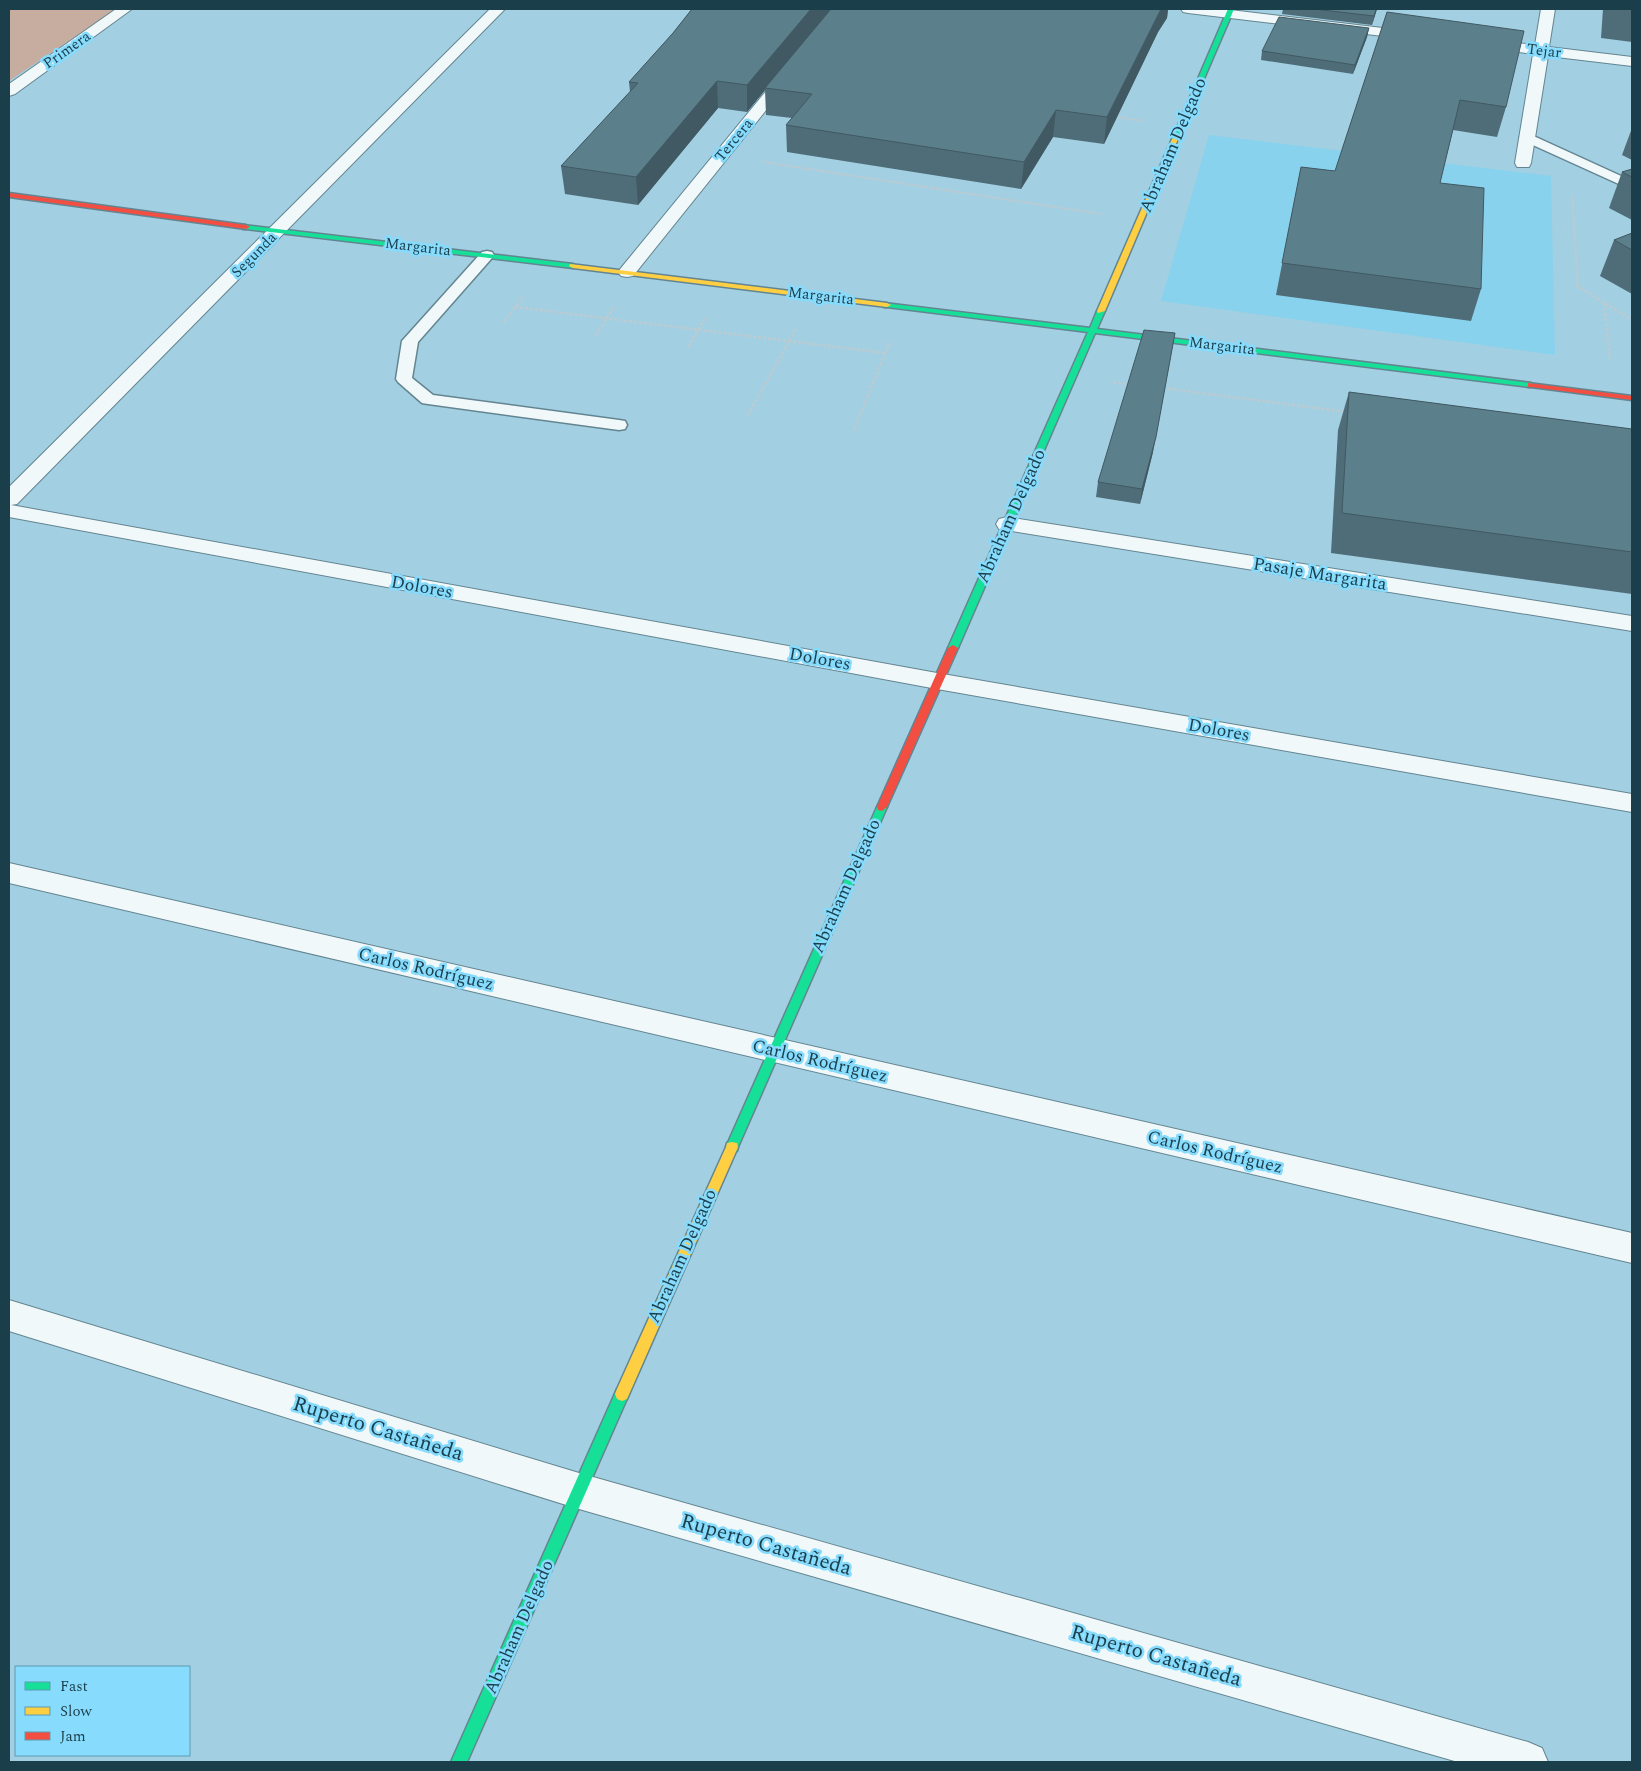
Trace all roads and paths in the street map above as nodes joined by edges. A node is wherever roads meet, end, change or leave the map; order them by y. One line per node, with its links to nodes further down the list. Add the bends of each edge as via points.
1 (125, 9): 11 (street, Primera)
2 (498, 9): 21 (street, Segunda)
3 (1188, 9): 5 (street)
4 (1548, 9): 8 (street)
5 (1230, 11): 6 (street); 13 (street, Abraham Delgado)
6 (1434, 38)
7 (1464, 41): 8 (street, Tejar)
8 (1542, 50): 10 (street, Tejar); 14 (street)
9 (802, 57): 15 (street, Tercera)
10 (1632, 62)
11 (9, 91)
12 (1112, 116): 13 (path)
13 (1181, 126): 20 (street, Abraham Delgado)
14 (1527, 137): 16 (lane); 17 (street)
15 (721, 156): 20 (path); 23 (street, Tercera)
16 (1571, 158): 18 (lane); 25 (path, via 1576,285)
17 (1523, 163)
18 (1632, 186)
19 (9, 195): 21 (street, Margarita)
20 (1140, 220): 29 (street, Abraham Delgado)
21 (279, 231): 22 (street, Margarita); 41 (street, Segunda)
22 (487, 255): 23 (street, Margarita); 39 (lane, via 410,341 404,378 428,399)
23 (627, 272): 24 (street, Margarita)
24 (814, 295): 26 (street, Margarita); 30 (path)
25 (1604, 302): 28 (path); 35 (path)
26 (905, 306): 29 (street, Margarita); 31 (path)
27 (515, 307): 30 (path)
28 (1632, 320)
29 (1093, 330): 32 (street, Abraham Delgado); 35 (street, Margarita)
30 (789, 342): 31 (path); 38 (path)
31 (885, 354): 40 (path)
32 (1073, 377): 33 (path); 43 (street, Abraham Delgado)
33 (1142, 386)
34 (1161, 388): 37 (path)
35 (1614, 396): 36 (street, Margarita)
36 (1632, 398)
37 (1348, 412)
38 (748, 415)
39 (619, 425)
40 (854, 430)
41 (9, 499)
42 (9, 511): 45 (street, Dolores)
43 (1007, 524): 44 (street, Pasaje Margarita); 45 (street, Abraham Delgado)
44 (1632, 624)
45 (938, 681): 46 (street, Dolores); 48 (street, Abraham Delgado)
46 (1632, 803)
47 (9, 873): 48 (street, Carlos Rodríguez)
48 (774, 1050): 49 (street, Carlos Rodríguez); 51 (street, Abraham Delgado)
49 (1632, 1248)
50 (9, 1315): 51 (street, Ruperto Castañeda)
51 (579, 1492): 52 (street, Abraham Delgado); 53 (street, Ruperto Castañeda)
52 (459, 1762)
53 (1528, 1762)

